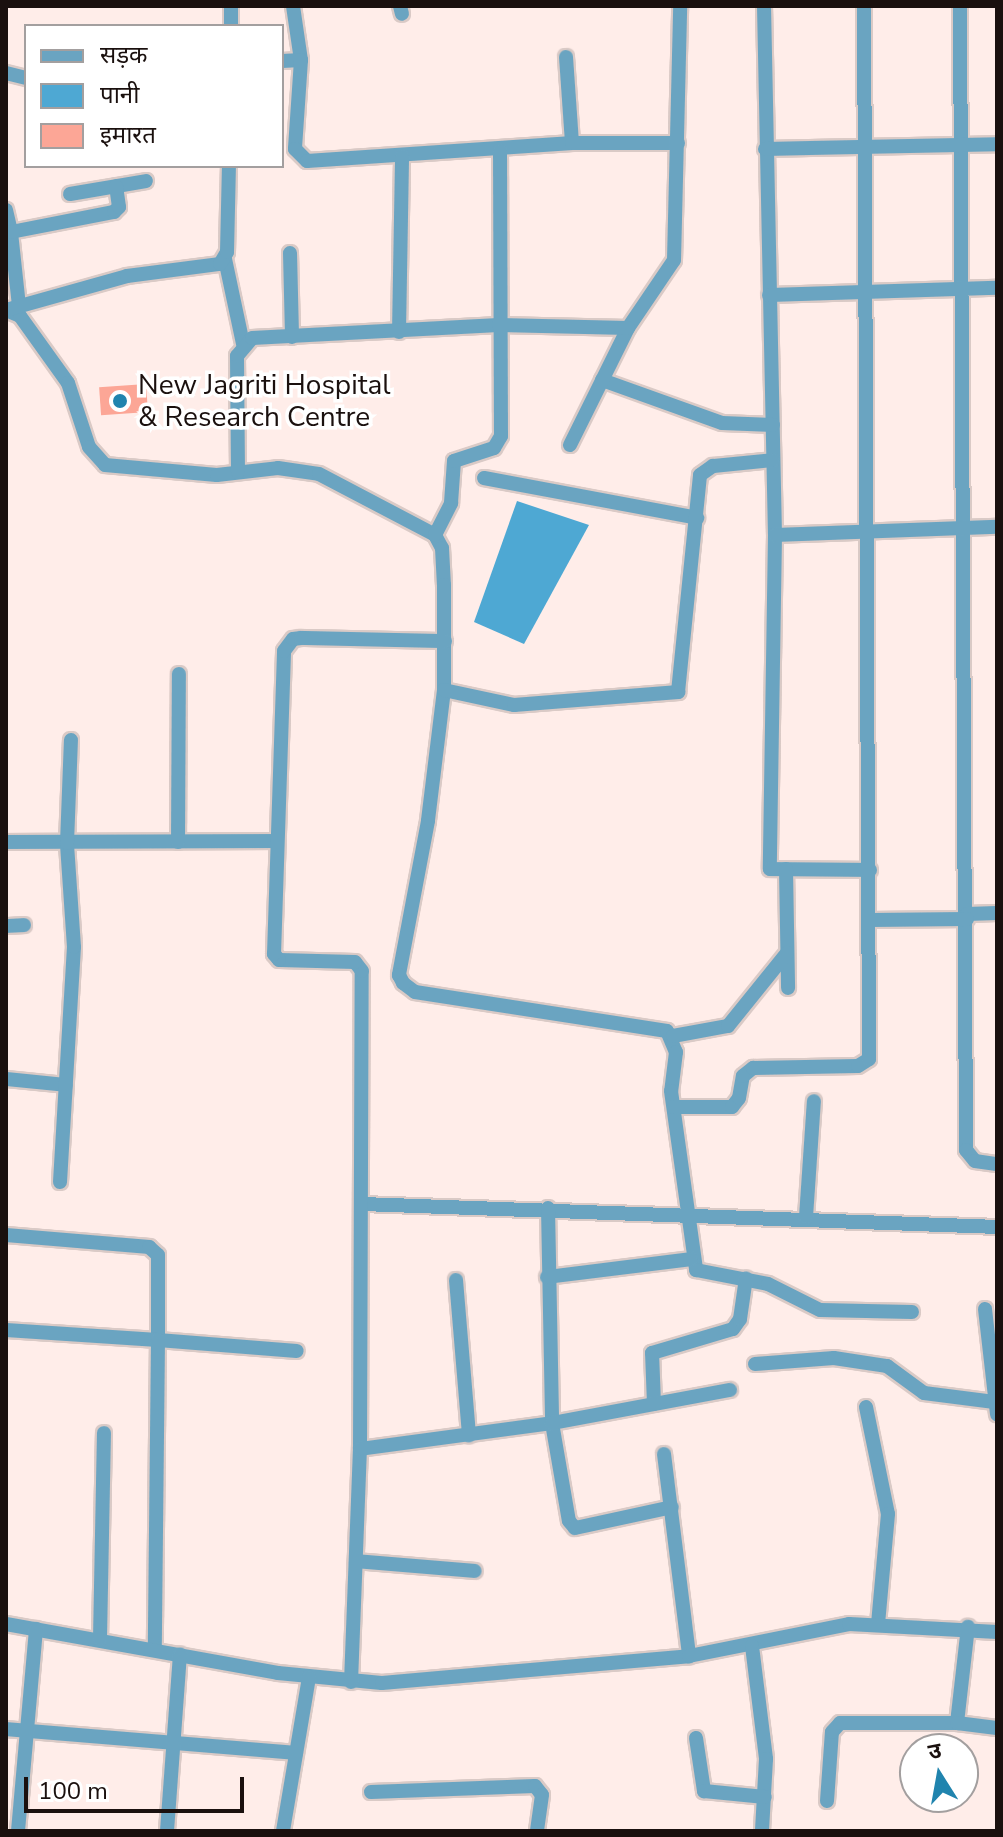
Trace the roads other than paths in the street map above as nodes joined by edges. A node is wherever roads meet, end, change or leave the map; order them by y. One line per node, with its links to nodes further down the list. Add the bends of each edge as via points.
1 (293, 6): 7 (street)
2 (680, 6): 10 (street)
3 (764, 6): 14 (street)
4 (864, 6): 13 (street)
5 (960, 6): 12 (street)
6 (566, 57): 9 (street)
7 (301, 60): 8 (street); 16 (street, via 297,155 307,161)
8 (284, 61)
9 (572, 143): 10 (street); 15 (street)
10 (678, 143): 31 (street, via 674,260)
11 (997, 144): 12 (street)
12 (957, 145): 13 (street); 25 (street)
13 (864, 147): 14 (street); 27 (street)
14 (765, 149): 28 (street)
15 (500, 151): 16 (street); 30 (street)
16 (402, 156): 32 (street)
17 (229, 168): 24 (street)
18 (146, 181): 19 (street)
19 (116, 186): 20 (street); 22 (street, via 119,207 114,212)
20 (70, 194)
21 (6, 210): 22 (street)
22 (11, 232): 29 (street)
23 (290, 253): 33 (street)
24 (225, 259): 29 (street, via 213,268 127,276); 34 (street)
25 (960, 288): 26 (street); 27 (street); 42 (street)
26 (997, 288)
27 (864, 293): 28 (street); 44 (street)
28 (769, 295): 36 (street)
29 (10, 309): 39 (street, via 68,383 89,447 105,465 217,475)
30 (499, 325): 31 (street); 32 (street); 45 (street, via 501,436 494,448 454,461 451,503)
31 (628, 328): 35 (street)
32 (399, 332): 33 (street)
33 (292, 337): 34 (street, via 252,338)
34 (243, 344): 39 (street, via 237,356)
35 (602, 380): 36 (street, via 722,423); 37 (street)
36 (773, 425): 38 (street)
37 (570, 445)
38 (773, 460): 41 (street, via 700,475); 46 (street)
39 (238, 472): 45 (street, via 278,468 319,474)
40 (484, 478): 41 (street)
41 (697, 518): 49 (street, via 678,692 514,705)
42 (964, 527): 43 (street); 44 (street); 58 (street)
43 (997, 527)
44 (864, 534): 46 (street); 56 (street)
45 (435, 535): 47 (street, via 442,548)
46 (775, 535): 55 (street, via 770,869)
47 (445, 641): 49 (street); 51 (street, via 301,638 287,644)
48 (179, 674): 53 (street)
49 (444, 690): 64 (street, via 428,821 399,975 403,983 415,992)
50 (71, 740): 54 (street)
51 (276, 841): 53 (street); 71 (street, via 276,958 361,965)
52 (6, 842): 54 (street)
53 (178, 842): 54 (street)
54 (67, 843): 66 (street, via 74,947)
55 (786, 869): 56 (street); 62 (street)
56 (870, 870): 59 (street)
57 (997, 913): 58 (street)
58 (967, 917): 59 (street); 69 (street, via 966,1150 975,1161)
59 (870, 920): 68 (street, via 866,1063 753,1068 743,1076 732,1107)
60 (24, 925): 61 (street)
61 (6, 926)
62 (787, 953): 63 (street); 64 (street, via 728,1026)
63 (788, 988)
64 (673, 1036): 68 (street)
65 (6, 1079): 66 (street)
66 (66, 1085): 70 (street)
67 (814, 1101): 74 (street)
68 (674, 1107): 73 (street)
69 (997, 1164)
70 (60, 1182)
71 (362, 1204): 72 (street); 94 (street)
72 (548, 1208): 73 (street); 78 (street)
73 (691, 1213): 74 (street); 77 (street)
74 (806, 1217): 75 (street)
75 (997, 1227)
76 (6, 1235): 84 (street, via 98,1240 155,1251)
77 (691, 1259): 78 (street); 79 (street, via 701,1272)
78 (547, 1277): 91 (street)
79 (746, 1278): 82 (street, via 820,1310); 88 (street, via 740,1319 733,1329 652,1353)
80 (456, 1280): 93 (street)
81 (985, 1309): 90 (street)
82 (912, 1312)
83 (6, 1330): 84 (street)
84 (158, 1340): 85 (street); 106 (street)
85 (297, 1351)
86 (755, 1364): 90 (street, via 834,1358 887,1366 924,1393)
87 (730, 1390): 88 (street)
88 (654, 1404): 91 (street)
89 (866, 1407): 100 (street, via 888,1514)
90 (995, 1408)
91 (552, 1423): 93 (street); 96 (street, via 571,1525)
92 (104, 1433): 104 (street)
93 (469, 1435): 94 (street)
94 (360, 1449): 97 (street)
95 (664, 1454): 96 (street)
96 (672, 1507): 108 (street)
97 (356, 1561): 98 (street); 110 (street)
98 (475, 1571)
99 (6, 1624): 102 (street)
100 (878, 1624): 101 (street); 105 (street, via 817,1630)
101 (968, 1627): 103 (street); 111 (street)
102 (36, 1629): 104 (street); 114 (street)
103 (997, 1632)
104 (100, 1639): 106 (street)
105 (752, 1646): 108 (street); 119 (street, via 766,1759)
106 (155, 1648): 107 (street)
107 (180, 1654): 109 (street); 116 (street)
108 (689, 1656): 110 (street, via 547,1671)
109 (309, 1677): 110 (street); 117 (street)
110 (351, 1682)
111 (957, 1723): 112 (street); 120 (street, via 835,1726)
112 (997, 1728)
113 (6, 1729): 114 (street)
114 (30, 1729): 116 (street); 121 (street)
115 (696, 1738): 119 (street, via 704,1791)
116 (173, 1743): 117 (street); 122 (street)
117 (296, 1753): 123 (street)
118 (371, 1792): 124 (street, via 535,1786 542,1795)
119 (765, 1797): 125 (street)
120 (827, 1801)
121 (18, 1831)
122 (167, 1831)
123 (283, 1831)
124 (537, 1831)
125 (762, 1831)

